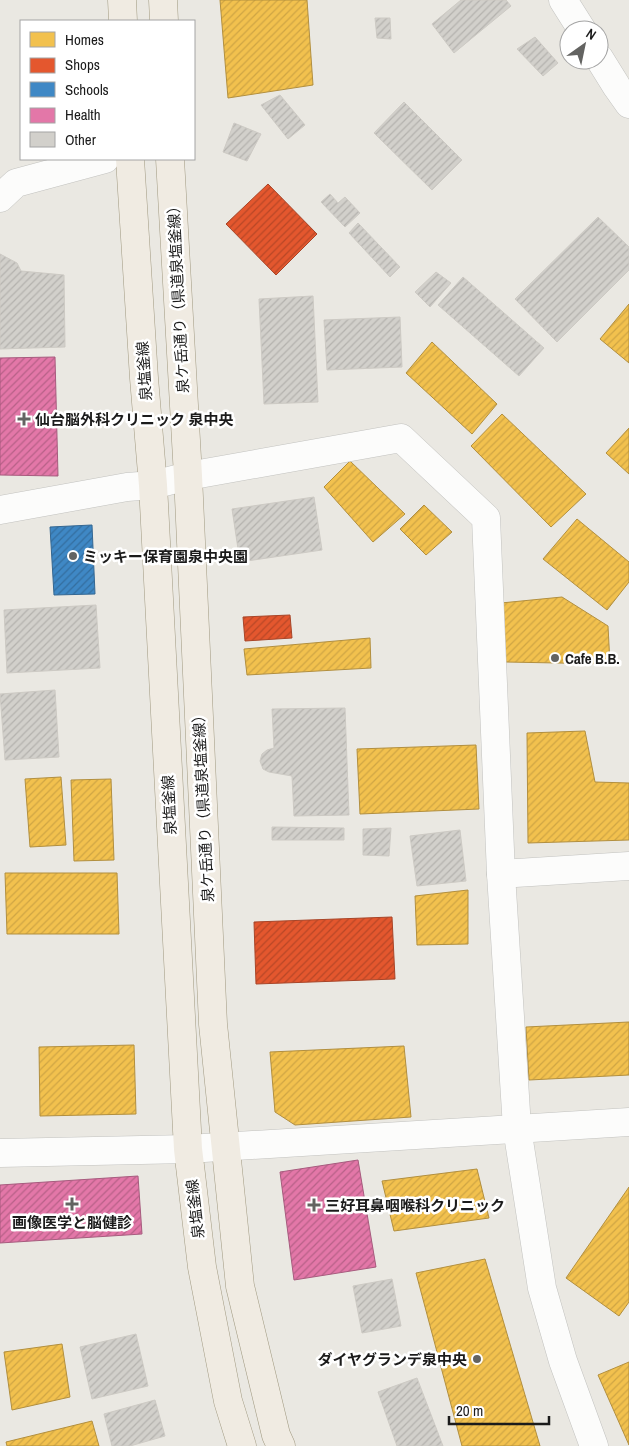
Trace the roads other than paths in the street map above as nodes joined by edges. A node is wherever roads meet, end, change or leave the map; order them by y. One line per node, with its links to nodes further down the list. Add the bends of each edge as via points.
1 (122, 0): 4 (main road)
2 (163, 0): 5 (main road)
3 (563, 0): 6 (street)
4 (123, 20)
5 (164, 20)
6 (576, 20)
7 (606, 70): 8 (street)
8 (629, 104)
9 (101, 160): 12 (street, via 16,183)
10 (130, 160): 14 (main road, 泉塩釜線)
11 (170, 160): 13 (main road, 泉ケ岳通り（県道泉塩釜線）)
12 (0, 198)
13 (188, 476): 14 (street); 17 (street, via 401,438 486,518); 20 (main road, 泉ケ岳通り（県道泉塩釜線）, via 213,1024)
14 (153, 485): 15 (street); 21 (main road, 泉塩釜線)
15 (0, 510)
16 (629, 866): 17 (street)
17 (501, 874): 19 (street)
18 (629, 1122): 19 (street)
19 (517, 1128): 20 (street); 25 (street, via 542,1288 563,1361)
20 (226, 1147): 21 (street); 24 (main road, 泉ケ岳通り（県道泉塩釜線）, via 240,1286)
21 (188, 1149): 22 (street); 23 (main road, 泉塩釜線, via 202,1268 228,1400)
22 (0, 1153)
23 (242, 1446)
24 (280, 1446)
25 (594, 1446)

